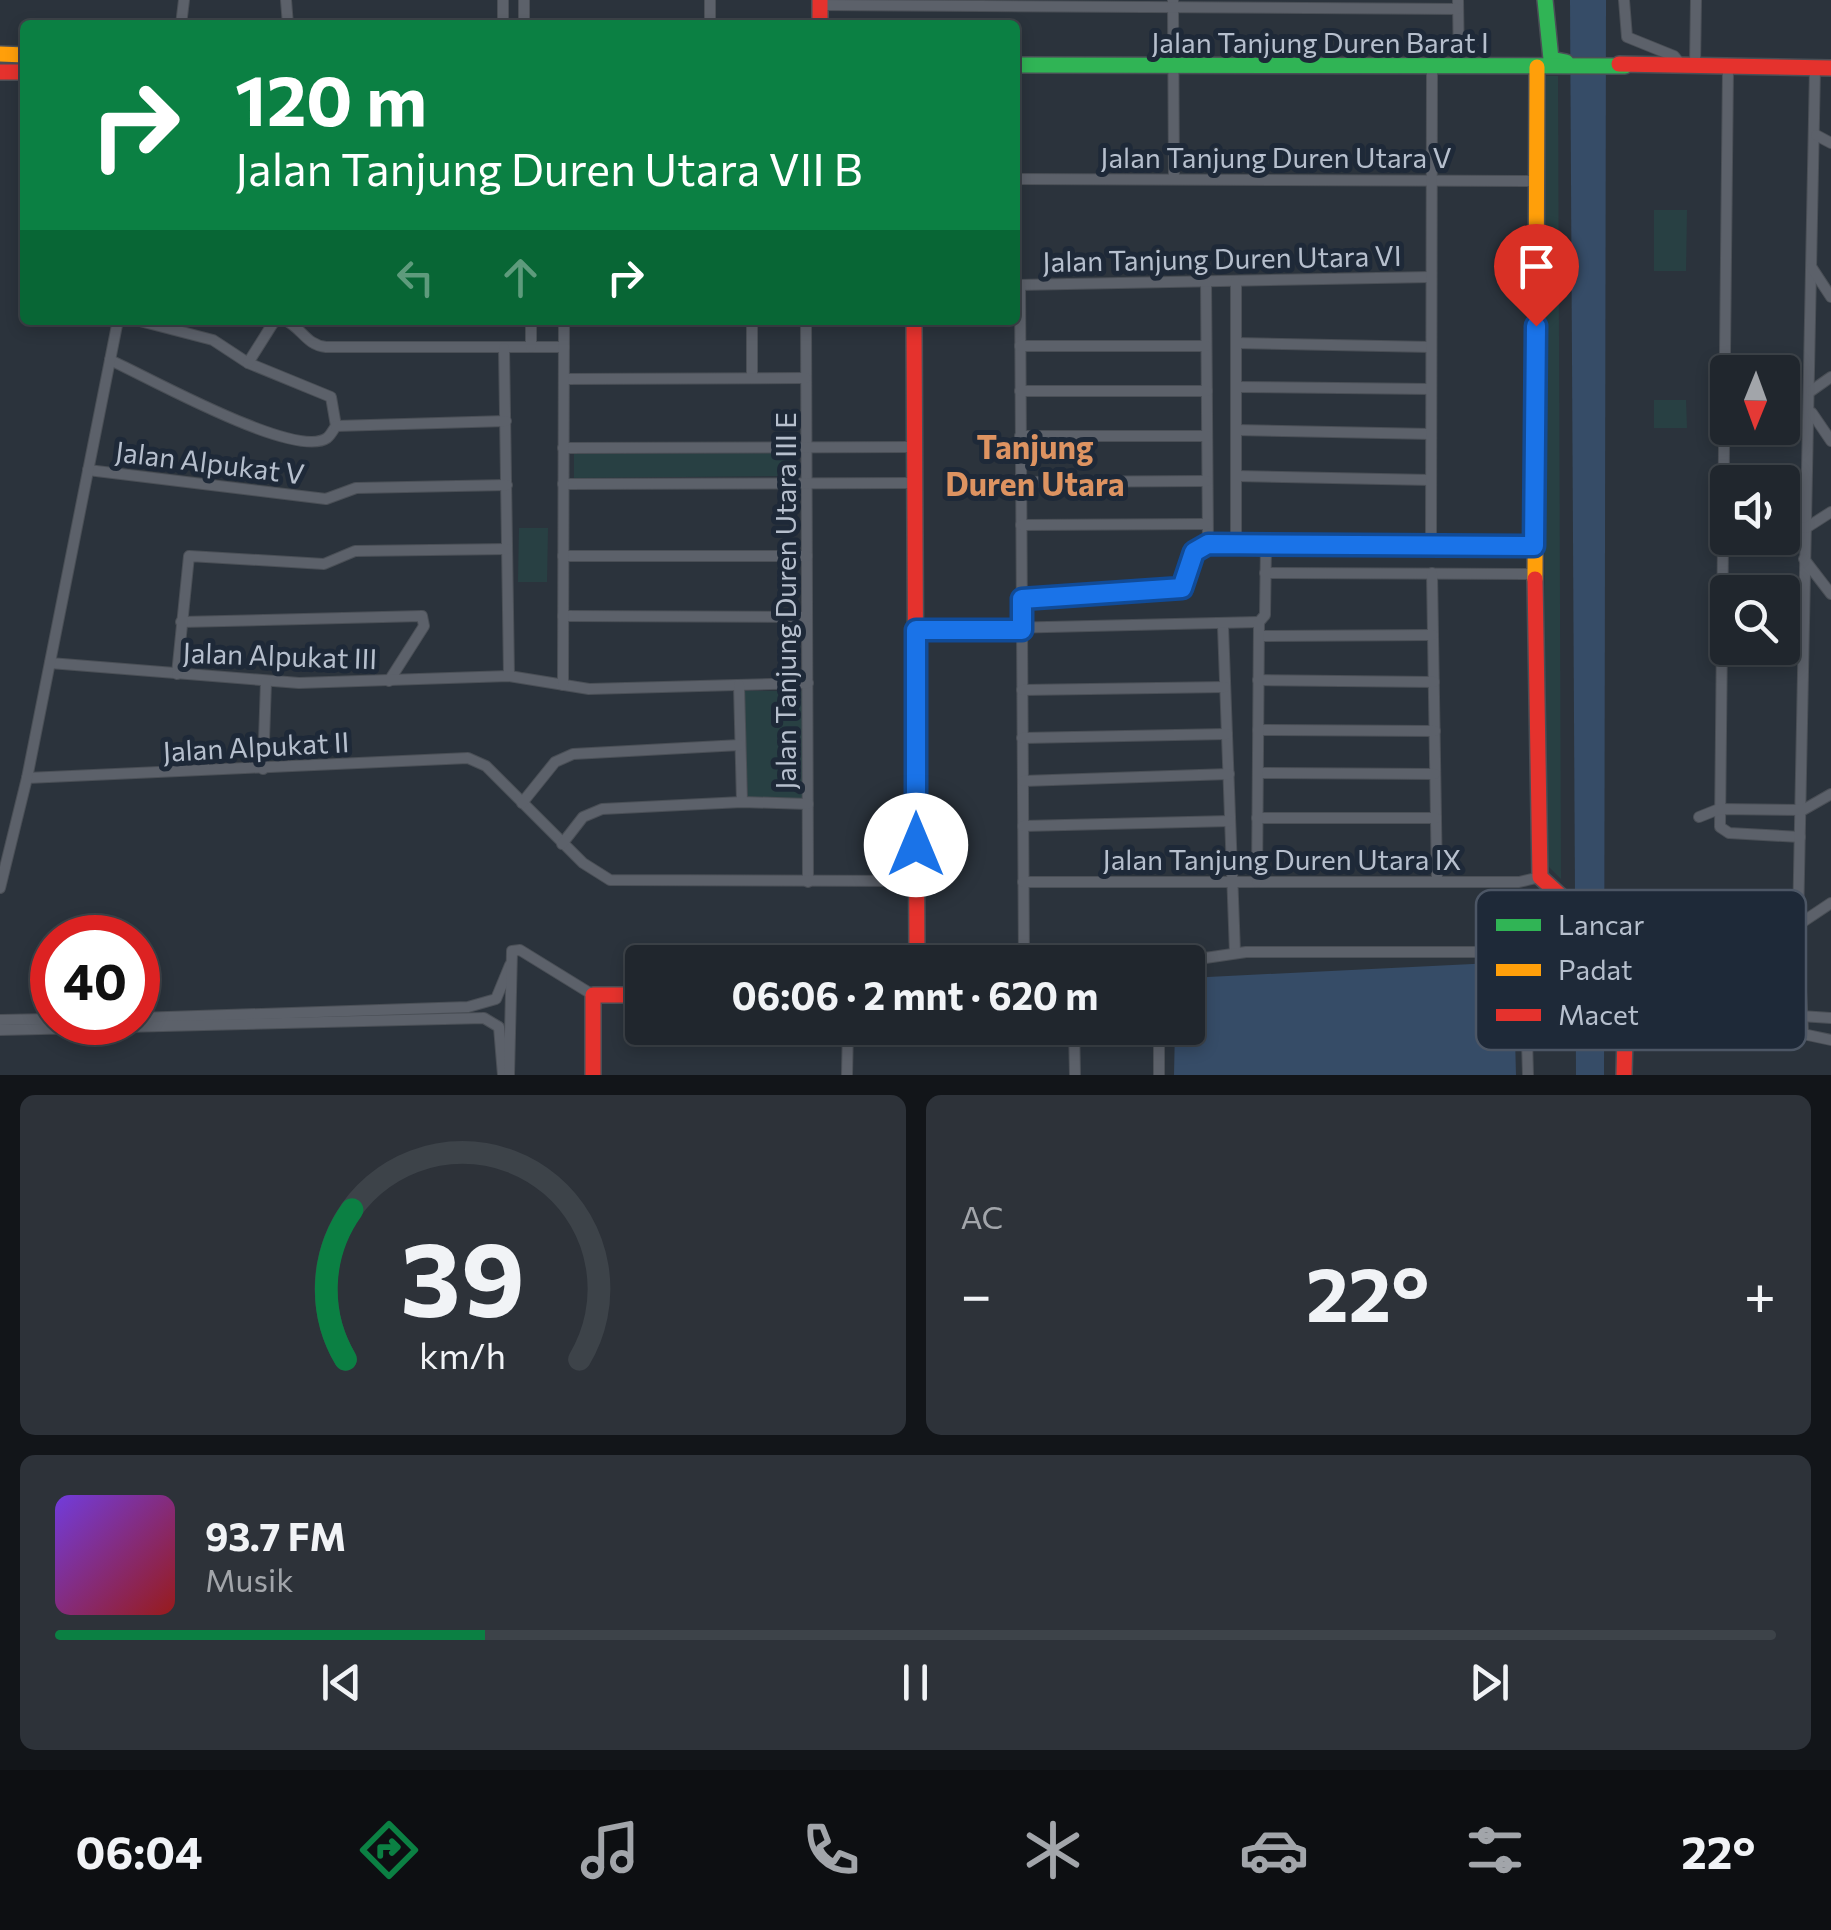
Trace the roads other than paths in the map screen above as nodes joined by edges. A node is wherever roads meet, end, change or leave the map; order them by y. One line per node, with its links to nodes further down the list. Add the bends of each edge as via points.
1 (1545, 0): 10 (street)
2 (1624, 0): 15 (street, via 1627,37)
3 (1696, 0): 15 (street)
4 (899, 2): 5 (street); 6 (street)
5 (820, 3)
6 (1123, 3): 7 (street)
7 (1173, 3): 8 (street); 13 (street)
8 (1243, 3): 9 (street)
9 (1458, 4): 17 (street)
10 (1546, 40): 12 (street); 14 (street)
11 (1020, 65): 13 (street, Jalan Tanjung Duren Barat I)
12 (1558, 65): 14 (street, Jalan Tanjung Duren Barat I); 15 (street, Jalan Tanjung Duren Barat I)
13 (1174, 67): 16 (street, Jalan Tanjung Duren Barat I); 23 (street)
14 (1533, 67): 17 (street, Jalan Tanjung Duren Barat I); 25 (street)
15 (1689, 67): 18 (street, Jalan Tanjung Duren Barat I)
16 (1432, 68): 17 (street, Jalan Tanjung Duren Barat I); 24 (street)
17 (1459, 68)
18 (1728, 68): 19 (street, Jalan Tanjung Duren Barat I); 71 (street)
19 (1823, 68): 20 (street)
20 (1816, 135): 21 (street); 26 (street)
21 (1831, 143)
22 (1020, 179): 23 (street, Jalan Tanjung Duren Utara V)
23 (1174, 179): 24 (street, Jalan Tanjung Duren Utara V)
24 (1430, 180): 25 (street, Jalan Tanjung Duren Utara V); 27 (street)
25 (1536, 181): 90 (street)
26 (1811, 267): 31 (street); 59 (street)
27 (1431, 276): 29 (street, Jalan Tanjung Duren Utara VI); 45 (street)
28 (1206, 281): 29 (street, Jalan Tanjung Duren Utara VI); 30 (street, Jalan Tanjung Duren Utara VI); 44 (street)
29 (1236, 281): 42 (street)
30 (1020, 285)
31 (1831, 297)
32 (117, 325): 49 (street)
33 (155, 325): 50 (street, via 213,340)
34 (271, 325): 50 (street)
35 (294, 325): 46 (street, via 311,343 326,347)
36 (531, 325): 47 (street)
37 (564, 325): 48 (street)
38 (752, 325): 52 (street)
39 (806, 325): 53 (street, Jalan Tanjung Duren Utara III E)
40 (914, 325): 68 (street)
41 (1019, 325): 43 (street)
42 (1236, 343): 45 (street); 55 (street)
43 (1020, 346): 44 (street); 58 (street)
44 (1206, 346): 57 (street)
45 (1431, 347): 56 (street)
46 (504, 348): 47 (street); 61 (street)
47 (531, 348): 48 (street)
48 (564, 348): 54 (street)
49 (110, 360): 62 (street, via 256,431 323,440); 72 (street)
50 (248, 363): 62 (street, via 330,397)
51 (1831, 377): 59 (street)
52 (752, 378): 53 (street); 54 (street)
53 (806, 378): 70 (street, Jalan Tanjung Duren Utara III E)
54 (564, 379): 69 (street)
55 (1236, 387): 56 (street); 63 (street)
56 (1431, 389): 64 (street)
57 (1206, 390): 58 (street); 66 (street)
58 (1020, 391): 65 (street)
59 (1811, 391): 60 (street)
60 (1811, 412): 67 (street); 85 (street)
61 (506, 421): 62 (street); 80 (street)
62 (336, 426)
63 (1236, 430): 64 (street); 73 (street)
64 (1431, 434): 74 (street)
65 (1020, 436): 66 (street); 76 (street)
66 (1207, 436): 75 (street)
67 (1831, 441)
68 (915, 447): 70 (street); 79 (street)
69 (563, 448): 70 (street); 77 (street)
70 (807, 448): 78 (street, Jalan Tanjung Duren Utara III E)
71 (1725, 465)
72 (88, 470): 80 (street, Jalan Alpukat V, via 326,498 356,488); 110 (street)
73 (1236, 476): 74 (street); 87 (street)
74 (1431, 480): 89 (street)
75 (1207, 481): 76 (street); 82 (street)
76 (1020, 482): 83 (street)
77 (563, 484): 78 (street); 93 (street)
78 (806, 484): 79 (street); 94 (street, Jalan Tanjung Duren Utara III E)
79 (915, 484): 106 (street)
80 (507, 485): 91 (street)
81 (1831, 512): 85 (street)
82 (1208, 524): 83 (street); 86 (street)
83 (1021, 526): 100 (street)
84 (1800, 528): 85 (street)
85 (1806, 528): 95 (street)
86 (1208, 544): 87 (street); 100 (street, via 1194,552 1182,588)
87 (1236, 545): 88 (street)
88 (1266, 545): 89 (street); 96 (street)
89 (1432, 545): 90 (street)
90 (1534, 546): 98 (street)
91 (507, 549): 103 (street, via 356,551 324,564 194,556 187,561); 112 (street)
92 (1723, 555): 137 (street)
93 (563, 556): 94 (street); 101 (street)
94 (807, 556): 102 (street, Jalan Tanjung Duren Utara III E)
95 (1804, 559): 99 (street); 138 (street)
96 (1266, 572): 97 (street); 104 (street)
97 (1432, 573): 98 (street); 108 (street)
98 (1534, 574): 146 (street)
99 (1831, 594)
100 (1022, 599): 107 (street)
101 (563, 616): 102 (street); 118 (street)
102 (807, 617): 117 (street, Jalan Tanjung Duren Utara III E)
103 (181, 622): 111 (street); 114 (street, via 422,616 424,626)
104 (1259, 622): 105 (street); 109 (street)
105 (1223, 626): 107 (street); 120 (street)
106 (916, 630): 107 (street); 147 (street)
107 (1022, 630): 121 (street)
108 (1433, 635): 109 (street); 116 (street)
109 (1259, 636): 113 (street)
110 (50, 663): 111 (street, Jalan Alpukat III); 131 (street)
111 (177, 674): 115 (street, Jalan Alpukat III)
112 (508, 676): 114 (street, Jalan Alpukat III); 118 (street, Jalan Alpukat III)
113 (1258, 680): 116 (street); 122 (street)
114 (389, 681): 115 (street, Jalan Alpukat III)
115 (266, 682): 127 (street)
116 (1434, 682): 123 (street)
117 (808, 683): 119 (street, Jalan Alpukat III); 136 (street, Jalan Tanjung Duren Utara III E)
118 (563, 685): 119 (street, Jalan Alpukat III)
119 (739, 685): 126 (street)
120 (1226, 687): 121 (street); 124 (street)
121 (1022, 690): 125 (street)
122 (1258, 730): 123 (street); 128 (street)
123 (1434, 731): 130 (street)
124 (1227, 734): 125 (street); 129 (street)
125 (1022, 738): 132 (street)
126 (740, 745): 134 (street); 135 (street, via 573,754 555,762)
127 (263, 769): 131 (street, Jalan Alpukat II); 135 (street, Jalan Alpukat II, via 453,757 486,766)
128 (1258, 773): 130 (street); 140 (street)
129 (1228, 774): 132 (street); 142 (street)
130 (1436, 774): 141 (street)
131 (27, 778): 153 (street)
132 (1023, 781): 143 (street)
133 (1831, 794): 138 (street)
134 (742, 802): 136 (street); 145 (street, via 590,812)
135 (522, 803): 145 (street)
136 (808, 804): 148 (street, Jalan Tanjung Duren Utara III E)
137 (1719, 808): 138 (street); 139 (street); 144 (street, via 1720,826 1730,833)
138 (1803, 810): 144 (street)
139 (1699, 817)
140 (1257, 818): 141 (street); 151 (street)
141 (1436, 818): 152 (street)
142 (1230, 821): 143 (street); 150 (street)
143 (1023, 826): 149 (street)
144 (1800, 837): 155 (street)
145 (562, 844): 148 (street, via 610,880)
146 (1541, 879): 152 (street, Jalan Tanjung Duren Utara IX); 154 (street)
147 (916, 881): 148 (street); 158 (street)
148 (808, 882)
149 (1023, 882): 150 (street, Jalan Tanjung Duren Utara IX); 159 (street)
150 (1232, 882): 151 (street, Jalan Tanjung Duren Utara IX); 161 (street)
151 (1257, 882): 152 (street, Jalan Tanjung Duren Utara IX)
152 (1437, 882)
153 (0, 888)
154 (1554, 890)
155 (1799, 890)
156 (1831, 902): 157 (street)
157 (1806, 920)
158 (917, 945)
159 (1024, 945)
160 (1476, 952): 161 (street)
161 (1235, 954): 162 (street)
162 (1205, 958)
163 (510, 965): 164 (street, via 512,952 520,950); 171 (street, via 498,996 478,1006); 180 (street)
164 (594, 995): 165 (street); 181 (street)
165 (625, 995)
166 (1806, 1016): 167 (street)
167 (1831, 1018)
168 (30, 1019): 169 (street)
169 (0, 1020)
170 (160, 1020): 171 (street)
171 (189, 1022): 172 (street); 180 (street, via 484,1018 499,1027)
172 (0, 1030)
173 (1806, 1035): 174 (street)
174 (1831, 1040)
175 (848, 1045): 182 (street)
176 (1074, 1045): 183 (street)
177 (1160, 1045): 184 (street)
178 (1527, 1050): 185 (street)
179 (1625, 1050): 186 (street)
180 (506, 1075)
181 (593, 1075)
182 (847, 1075)
183 (1075, 1075)
184 (1159, 1075)
185 (1528, 1075)
186 (1624, 1075)

